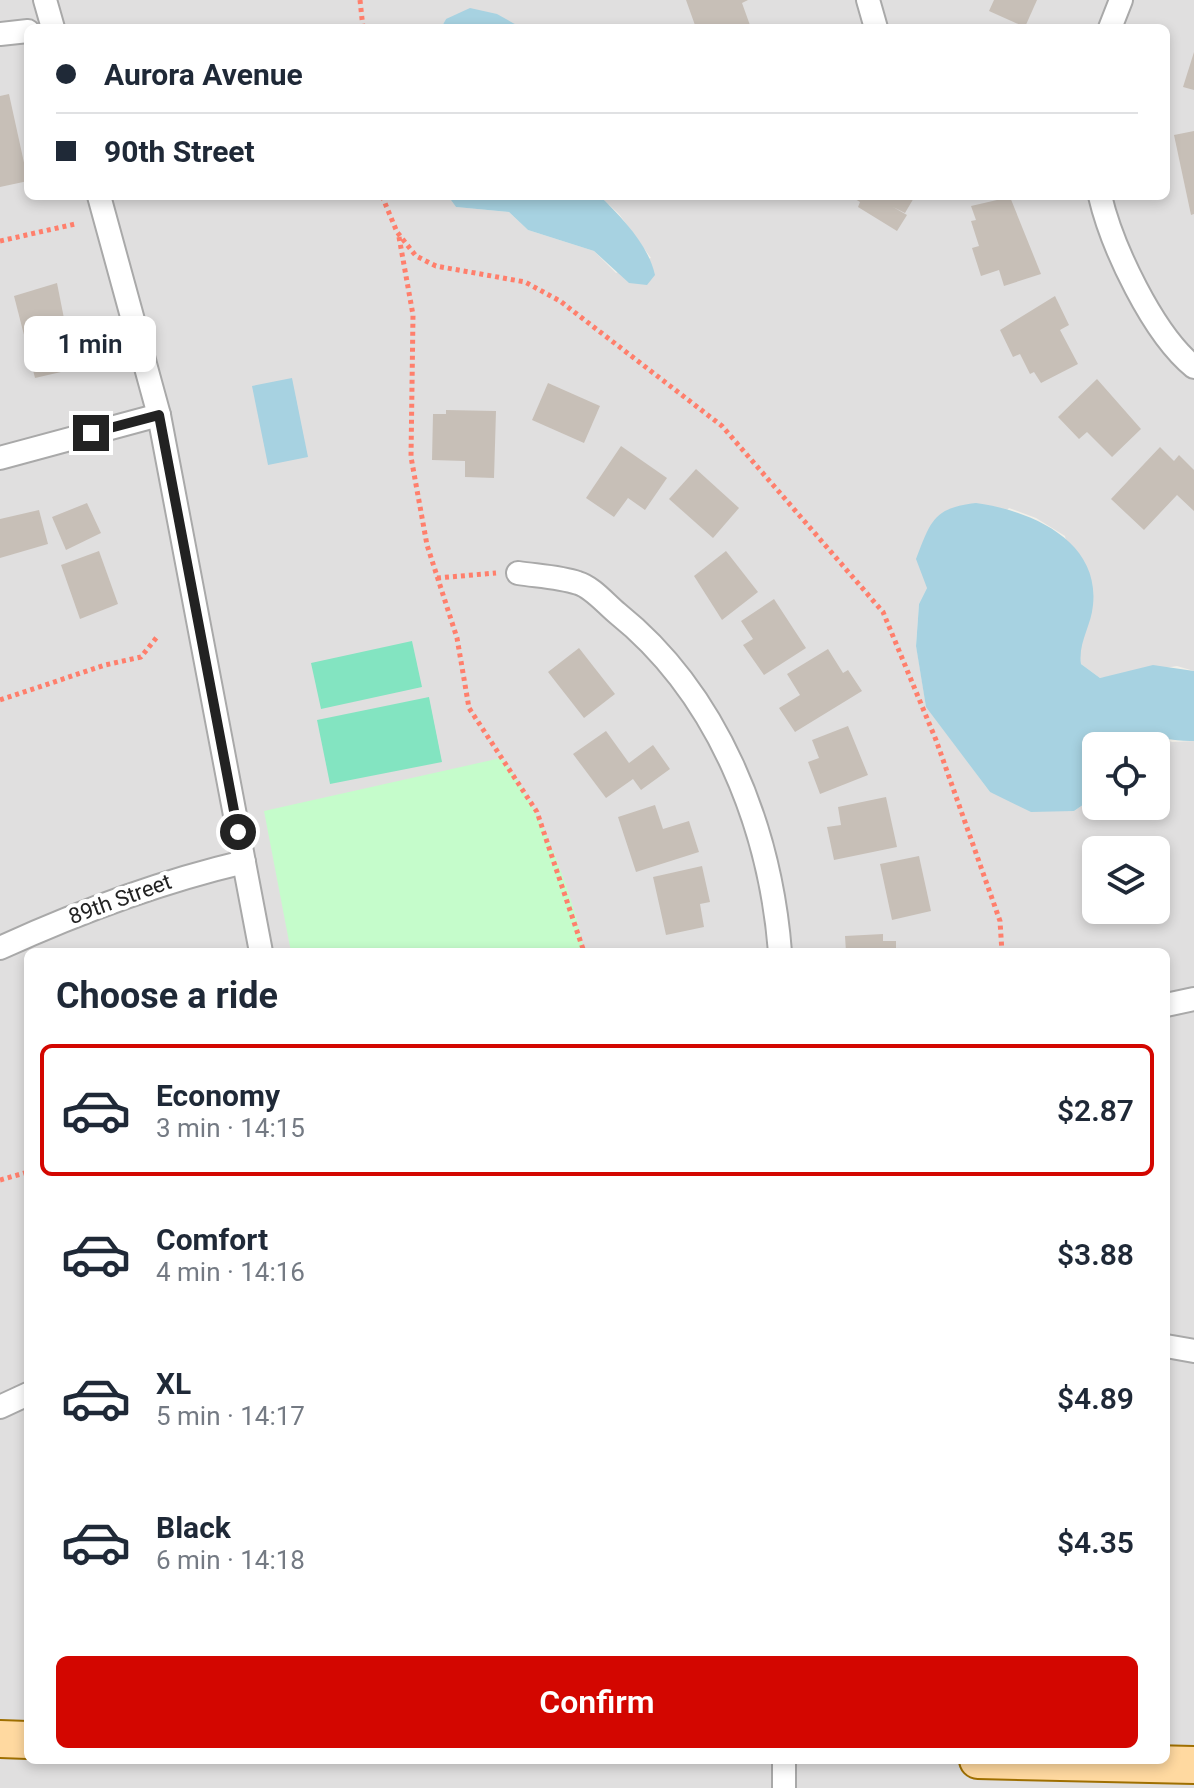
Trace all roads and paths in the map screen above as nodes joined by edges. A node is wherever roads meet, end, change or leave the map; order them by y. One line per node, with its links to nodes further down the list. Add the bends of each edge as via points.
1 (360, 0): 4 (path)
2 (868, 0): 5 (street)
3 (1121, 0): 6 (street)
4 (363, 24)
5 (875, 24)
6 (1112, 24)
7 (24, 31): 8 (street)
8 (0, 34)
9 (100, 200): 16 (street)
10 (384, 200): 13 (path)
11 (1101, 200): 15 (street, via 1107,226 1142,299)
12 (75, 224): 14 (path)
13 (397, 232): 19 (path, via 413,315 411,457); 27 (path, via 416,256 436,266 525,282 560,301 722,426 883,612 936,740 1000,921)
14 (0, 241)
15 (1194, 367)
16 (159, 415): 17 (street); 22 (street)
17 (0, 458)
18 (518, 573): 19 (path); 26 (street, via 581,584 640,631 706,716 752,812 767,863)
19 (437, 578): 25 (path, via 457,638 469,708 537,812)
20 (157, 637): 21 (path, via 141,657)
21 (0, 700)
22 (244, 862): 23 (street, 89th Street, via 82,911); 24 (street)
23 (0, 948)
24 (260, 948)
25 (583, 948)
26 (779, 948)
27 (1002, 948)
28 (1194, 999): 29 (street)
29 (1170, 1004)
30 (24, 1173): 31 (path)
31 (0, 1180)
32 (1170, 1347): 33 (street)
33 (1194, 1351)
34 (24, 1396): 35 (street)
35 (0, 1407)
36 (0, 1739): 37 (main road)
37 (24, 1740)
38 (784, 1764): 41 (street)
39 (1151, 1764): 40 (main road)
40 (1194, 1765)
41 (784, 1788)

